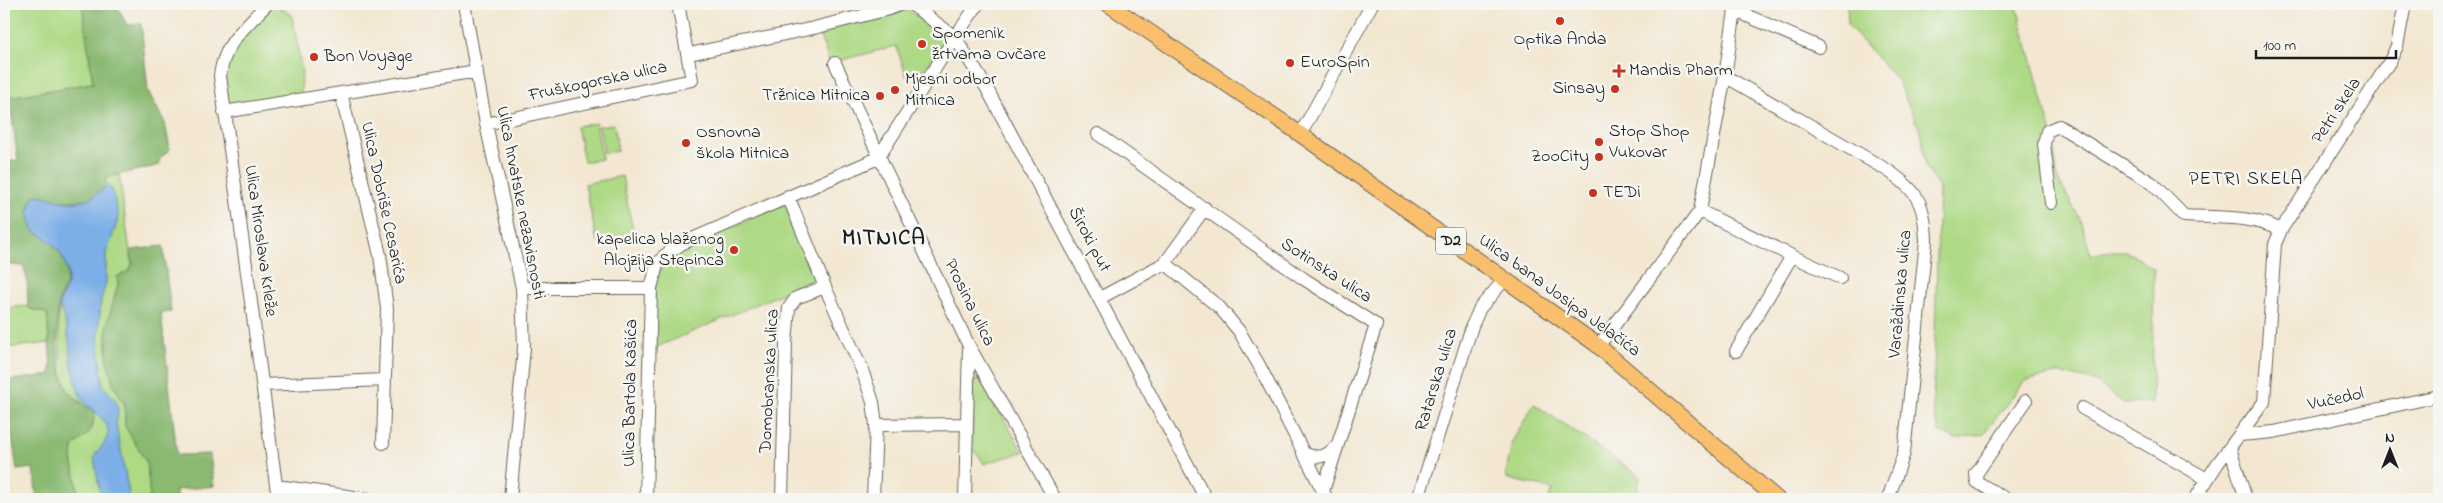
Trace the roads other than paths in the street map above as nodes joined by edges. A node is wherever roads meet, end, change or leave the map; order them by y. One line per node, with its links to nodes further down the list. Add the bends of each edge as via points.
1 (267, 4): 18 (street, Ulica Miroslava Krleže, via 230,44 222,60 220,76)
2 (464, 4): 15 (street, Ulica hrvatske nezavisnosti)
3 (678, 4): 13 (street, Fruškogorska ulica)
4 (902, 4): 13 (street, Fruškogorska ulica, via 814,28)
5 (911, 4): 11 (street)
6 (978, 4): 11 (street)
7 (1108, 4): 21 (main road, Ulica bana Josipa Jelačića / D2)
8 (1372, 4): 21 (street)
9 (2405, 4): 27 (street, Petri skela, via 2390,61)
10 (1735, 7): 12 (street); 16 (street)
11 (955, 37): 22 (street); 35 (street, Široki put, via 986,87)
12 (1818, 48)
13 (689, 54): 19 (street, Fruškogorska ulica, via 692,80)
14 (835, 63): 22 (street, Prosina ulica)
15 (477, 71): 17 (street); 19 (street, Ulica hrvatske nezavisnosti)
16 (1725, 76): 26 (street); 64 (street, Varaždinska ulica, via 1887,170 1922,206 1926,241 1904,454)
17 (341, 93): 18 (street); 39 (street, Ulica Dobriše Cesarića, via 380,255 387,309)
18 (224, 112): 40 (street, Ulica Miroslava Krleže)
19 (486, 124): 33 (street, Ulica hrvatske nezavisnosti)
20 (1098, 134): 25 (street, Sotinska ulica)
21 (1300, 135): 31 (main road, Ulica bana Josipa Jelačića / D2)
22 (878, 158): 23 (street, Ulica Bartola Kašića); 37 (street, Prosina ulica)
23 (788, 196): 32 (street); 34 (street, Ulica Bartola Kašića, via 671,250 657,265)
24 (2051, 204): 27 (street, via 2044,144 2047,131 2059,126 2152,183 2184,216 2248,219)
25 (1204, 208): 29 (street); 48 (street, Sotinska ulica, via 1376,325)
26 (1700, 211): 28 (street); 36 (street, via 1604,339)
27 (2281, 230): 46 (street, Petri skela, via 2275,244 2271,279 2264,402)
28 (1792, 256): 30 (street); 38 (street)
29 (1164, 263): 35 (street); 50 (street, Sotinska ulica, via 1231,320 1259,365)
30 (1840, 278)
31 (1505, 279): 36 (main road, Ulica bana Josipa Jelačića / D2); 62 (street, Ratarska ulica, via 1480,308 1472,326)
32 (825, 286): 45 (street, via 862,370 873,402); 57 (street, Domobranska ulica, via 796,298 789,308)
33 (522, 288): 34 (street); 55 (street, Ulica hrvatske nezavisnosti, via 524,348)
34 (651, 288): 56 (street, Ulica Bartola Kašića)
35 (1100, 298): 61 (street, Široki put)
36 (1596, 344): 63 (main road, Ulica bana Josipa Jelačića / D2)
37 (969, 346): 44 (street); 60 (street, Prosina ulica)
38 (1736, 351)
39 (385, 380): 40 (street); 47 (street, Ulica Dobriše Cesarića)
40 (264, 385): 52 (street, Ulica Miroslava Krleže)
41 (2439, 396): 46 (street, Vučedol, via 2274,432)
42 (2026, 401): 65 (street, via 1976,474 1977,482)
43 (2082, 408): 51 (street)
44 (967, 424): 45 (street); 59 (street)
45 (876, 425): 58 (street)
46 (2240, 435): 49 (street, Petri skela)
47 (383, 443)
48 (1337, 444): 50 (street, via 1327,455 1319,458); 53 (street, Sotinska ulica)
49 (2230, 448): 51 (street, Petri skela); 67 (street)
50 (1303, 453): 53 (street, Sotinska ulica)
51 (2207, 479): 66 (street, Petri skela)
52 (278, 493): 54 (street)
53 (1325, 495)
54 (368, 499)
55 (510, 499)
56 (646, 499)
57 (782, 499)
58 (873, 499)
59 (965, 499)
60 (1055, 499)
61 (1206, 499)
62 (1418, 499)
63 (1777, 499)
64 (1888, 499)
65 (2006, 499)
66 (2195, 499)
67 (2246, 499)

